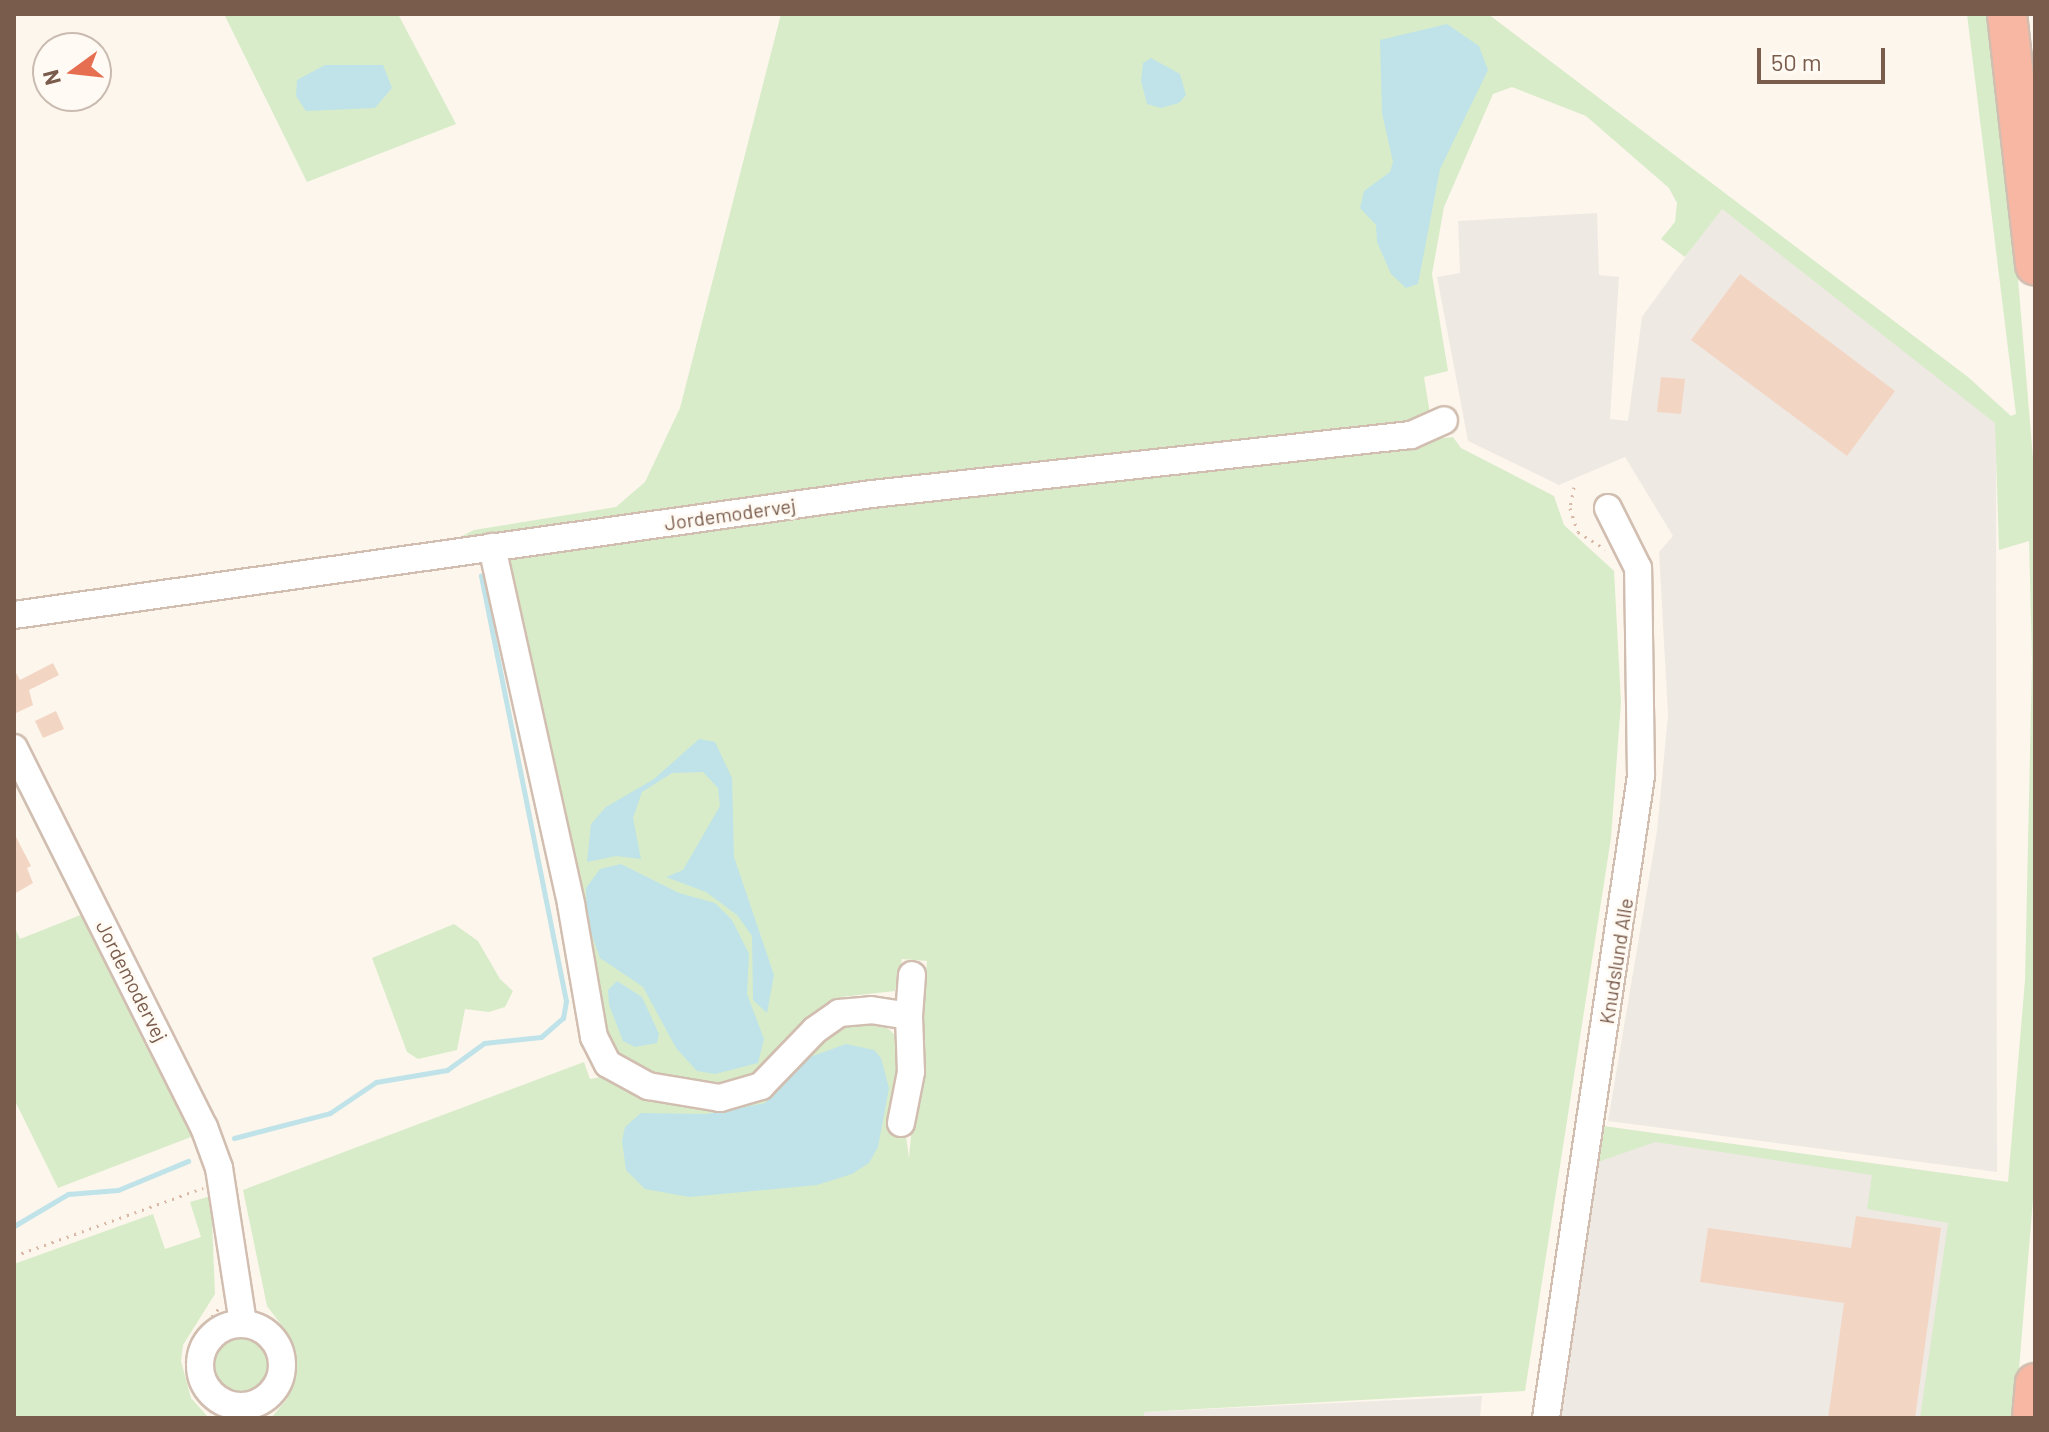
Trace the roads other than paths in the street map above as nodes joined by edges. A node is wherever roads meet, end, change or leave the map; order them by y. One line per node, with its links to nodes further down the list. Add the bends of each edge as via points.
1 (2007, 14): 2 (highway)
2 (2035, 265)
3 (1444, 420): 5 (street, Jordemodervej, via 1411,435 872,494)
4 (1608, 508): 14 (street, Knudslund Alle, via 1638,568 1641,776)
5 (492, 547): 6 (street, Jordemodervej); 9 (street, via 571,904 594,1037 608,1064 648,1086 720,1098 761,1086 839,1013 871,1010)
6 (14, 615)
7 (14, 748): 11 (street, Jordemodervej, via 193,1103 221,1181)
8 (912, 975): 9 (street)
9 (909, 1016): 10 (street, via 911,1072)
10 (901, 1123)
11 (237, 1324): 13 (street, via 205,1345 201,1370 215,1397); 13 (street, via 271,1336 282,1363 273,1390)
12 (2035, 1383): 15 (highway)
13 (238, 1413)
14 (1546, 1418)
15 (2032, 1418)

